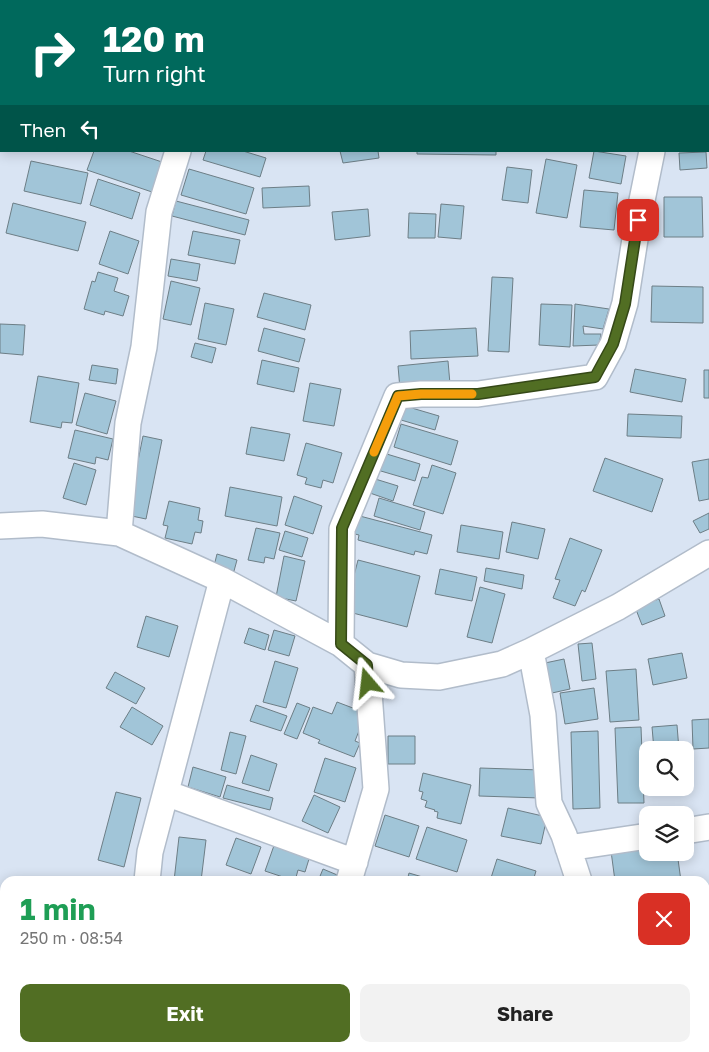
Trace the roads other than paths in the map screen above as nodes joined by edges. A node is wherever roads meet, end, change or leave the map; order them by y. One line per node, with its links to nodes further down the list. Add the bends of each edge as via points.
1 (178, 152): 4 (street, via 159,212 144,347 128,423)
2 (652, 152): 7 (street, via 625,304 613,344 595,377 478,394 398,396 342,528)
3 (0, 526): 4 (street, via 42,524)
4 (119, 534): 6 (street)
5 (709, 553): 8 (street, via 618,607)
6 (222, 580): 7 (street); 10 (street)
7 (341, 644): 9 (street)
8 (531, 652): 9 (street, via 502,664 439,677 401,675); 14 (street, via 543,715 549,803)
9 (367, 665): 15 (street, via 376,789)
10 (166, 793): 15 (street); 16 (street, via 150,852)
11 (709, 827): 12 (street)
12 (694, 830)
13 (639, 837): 14 (street)
14 (568, 848): 17 (street)
15 (352, 872)
16 (148, 876)
17 (577, 876)

